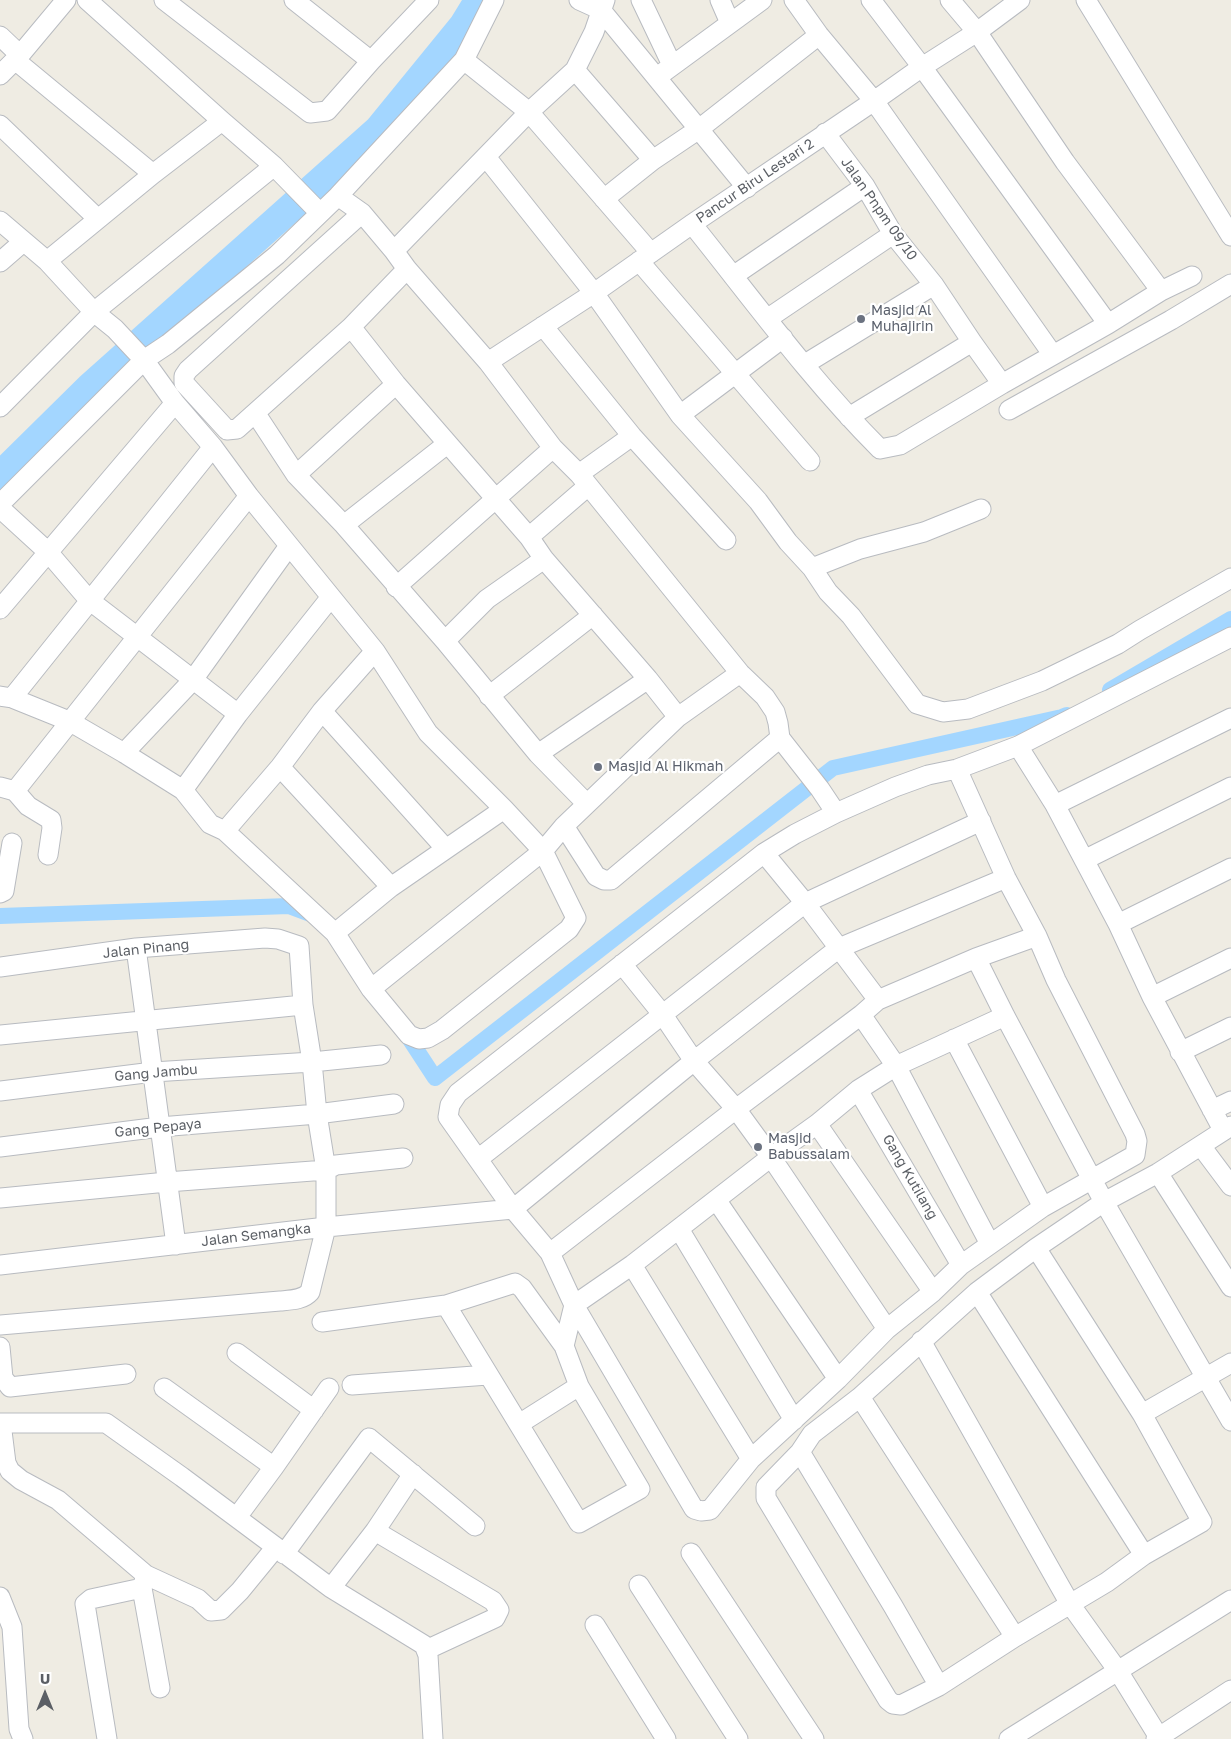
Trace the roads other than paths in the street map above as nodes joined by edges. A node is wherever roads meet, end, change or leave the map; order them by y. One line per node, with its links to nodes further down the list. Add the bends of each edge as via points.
1 (66, 0): 21 (street)
2 (164, 0): 23 (street, via 310,113 327,111)
3 (429, 0): 23 (street)
4 (494, 0): 22 (street)
5 (579, 0): 16 (street)
6 (640, 0): 24 (street)
7 (720, 0): 17 (street)
8 (762, 0): 17 (street)
9 (794, 0): 20 (street)
10 (871, 0): 25 (street)
11 (950, 0): 18 (street)
12 (1020, 0): 18 (street, Pancur Biru Lestari 2)
13 (1086, 0): 49 (street)
14 (301, 2): 23 (street)
15 (97, 3): 31 (street)
16 (603, 5): 26 (street); 28 (street)
17 (730, 22): 24 (street)
18 (977, 32): 25 (street, Pancur Biru Lestari 2); 60 (street, via 1065,162)
19 (0, 36): 21 (street)
20 (818, 36): 29 (street); 33 (street)
21 (18, 57): 27 (street); 38 (street)
22 (464, 60): 30 (street); 41 (street)
23 (372, 61)
24 (672, 65): 28 (street)
25 (922, 67): 29 (street, Pancur Biru Lestari 2); 64 (street)
26 (575, 70): 30 (street); 36 (street)
27 (0, 75)
28 (657, 77): 33 (street)
29 (874, 101): 34 (street, Pancur Biru Lestari 2); 69 (street)
30 (529, 112): 35 (street); 42 (street)
31 (222, 121): 37 (street); 38 (street)
32 (0, 125): 45 (street)
33 (699, 129): 36 (street); 40 (street)
34 (825, 133): 39 (street, Jalan Pnpm 09/10); 40 (street, Pancur Biru Lestari 2)
35 (486, 157): 51 (street); 61 (street)
36 (653, 160): 42 (street)
37 (278, 170): 43 (street); 62 (street)
38 (152, 174): 45 (street)
39 (865, 186): 48 (street, Jalan Pnpm 09/10); 56 (street)
40 (746, 188): 47 (street, Pancur Biru Lestari 2)
41 (338, 196): 43 (street); 44 (street)
42 (604, 199): 52 (street)
43 (314, 208): 70 (street, via 270,261 168,344)
44 (362, 213): 51 (street); 79 (street, via 184,376 184,383 227,430 237,429)
45 (98, 219): 53 (street)
46 (0, 221): 50 (street)
47 (692, 224): 52 (street, Pancur Biru Lestari 2); 56 (street)
48 (893, 234): 59 (street, Jalan Pnpm 09/10); 63 (street)
49 (1231, 236)
50 (23, 242): 53 (street); 54 (street)
51 (394, 251): 55 (street)
52 (645, 257): 61 (street, Pancur Biru Lestari 2); 73 (street)
53 (47, 261): 62 (street)
54 (0, 262)
55 (407, 269): 66 (street); 71 (street)
56 (733, 276): 63 (street)
57 (1192, 276): 60 (street)
58 (1231, 284): 78 (street)
59 (934, 285): 68 (street, Jalan Pnpm 09/10); 72 (street)
60 (1161, 291): 64 (street)
61 (594, 293): 65 (street, Pancur Biru Lestari 2); 80 (street)
62 (94, 312): 70 (street); 77 (street)
63 (767, 319): 67 (street)
64 (1108, 324): 69 (street)
65 (542, 326): 71 (street, Pancur Biru Lestari 2); 82 (street)
66 (351, 327): 74 (street); 79 (street)
67 (783, 338): 72 (street); 73 (street)
68 (972, 342): 75 (street, Jalan Pnpm 09/10); 81 (street)
69 (1052, 355): 75 (street)
70 (141, 357): 76 (street); 91 (street)
71 (488, 362): 85 (street)
72 (805, 364): 81 (street)
73 (736, 375): 80 (street); 86 (street)
74 (396, 384): 83 (street); 87 (street)
75 (1002, 384): 81 (street, via 900,445 880,449)
76 (175, 403): 84 (street); 98 (street)
77 (0, 407)
78 (1009, 410)
79 (256, 414): 87 (street)
80 (680, 415): 100 (street, via 758,501)
81 (848, 417)
82 (632, 436): 88 (street); 96 (street)
83 (447, 444): 90 (street); 94 (street)
84 (213, 447): 89 (street); 104 (street)
85 (553, 448): 88 (street); 90 (street)
86 (810, 461)
87 (296, 475): 94 (street)
88 (584, 480): 95 (street); 111 (street)
89 (249, 496): 97 (street); 107 (street)
90 (495, 498): 95 (street); 102 (street)
91 (0, 504)
92 (0, 508): 98 (street)
93 (981, 509): 100 (street, via 924,532 860,549)
94 (344, 524): 102 (street)
95 (529, 537): 99 (street)
96 (726, 540)
97 (289, 546): 103 (street); 113 (street)
98 (48, 552): 104 (street); 105 (street)
99 (544, 558): 106 (street); 109 (street, via 487,599)
100 (812, 568): 101 (street, via 916,704 943,712 968,710 1042,681 1118,644)
101 (1231, 578)
102 (396, 586): 109 (street)
103 (331, 597): 110 (street); 117 (street)
104 (89, 600): 107 (street); 115 (street)
105 (0, 609)
106 (593, 615): 112 (street); 114 (street)
107 (136, 636): 113 (street); 120 (street)
108 (1231, 637): 122 (street)
109 (445, 641): 114 (street)
110 (375, 651): 116 (street); 132 (street, via 428,733)
111 (740, 673): 118 (street); 121 (street, via 765,697 775,712)
112 (648, 679): 118 (street); 124 (street)
113 (192, 681): 117 (street); 123 (street)
114 (489, 696): 124 (street)
115 (6, 697): 120 (street)
116 (322, 711): 125 (street); 138 (street)
117 (238, 714): 129 (street)
118 (678, 717): 130 (street)
119 (1231, 718): 131 (street)
120 (69, 721): 123 (street); 128 (street)
121 (780, 738): 133 (street); 135 (street, via 611,880 596,876)
122 (1018, 746): 126 (street); 131 (street)
123 (124, 753): 129 (street)
124 (538, 754): 130 (street)
125 (280, 767): 136 (street); 145 (street)
126 (957, 769): 133 (street, via 912,781); 134 (street)
127 (1231, 787): 142 (street)
128 (7, 789): 141 (street, via 50,820)
129 (183, 790): 136 (street, via 210,824)
130 (587, 804): 135 (street)
131 (1055, 805): 142 (street)
132 (504, 809): 138 (street); 139 (street)
133 (836, 813): 140 (street)
134 (981, 821): 144 (street); 147 (street)
135 (564, 826): 139 (street)
136 (225, 831): 149 (street)
137 (12, 843): 146 (street, via 4,891)
138 (446, 849): 145 (street)
139 (543, 851): 157 (street); 157 (street, via 574,912 576,918 569,929 428,1038 409,1035)
140 (764, 853): 147 (street); 155 (street)
141 (48, 856)
142 (1084, 860): 148 (street)
143 (1231, 868): 148 (street)
144 (1006, 878): 150 (street); 152 (street)
145 (391, 887): 149 (street)
146 (0, 894)
147 (805, 903): 152 (street); 161 (street)
148 (1118, 924): 158 (street)
149 (335, 933): 157 (street)
150 (1037, 936): 153 (street); 191 (street, via 1137,1141 1135,1155)
151 (136, 948): 156 (street, Jalan Pinang); 160 (street, Jalan Pinang, via 266,938 291,942 299,946); 164 (street)
152 (839, 948): 159 (street); 170 (street)
153 (976, 958): 159 (street); 163 (street)
154 (1231, 958): 158 (street)
155 (622, 964): 161 (street); 188 (street, via 458,1093 450,1105 448,1118)
156 (0, 967)
157 (371, 989)
158 (1152, 997): 168 (street)
159 (878, 1000): 162 (street)
160 (303, 1005): 164 (street); 171 (street)
161 (663, 1015): 170 (street); 188 (street)
162 (861, 1015): 172 (street); 178 (street)
163 (1005, 1016): 167 (street); 191 (street)
164 (146, 1021): 166 (street); 173 (street)
165 (1231, 1026): 168 (street)
166 (0, 1035)
167 (954, 1039): 172 (street); 197 (street)
168 (1180, 1052): 179 (street)
169 (381, 1055): 171 (street, Gang Jambu)
170 (694, 1061): 178 (street); 198 (street)
171 (312, 1062): 173 (street, Gang Jambu); 180 (street)
172 (896, 1066): 174 (street); 201 (street)
173 (153, 1072): 175 (street, Gang Jambu); 182 (street)
174 (858, 1090): 181 (street); 206 (street, Gang Kutilang)
175 (0, 1091)
176 (1231, 1101): 179 (street)
177 (394, 1104): 180 (street, Gang Pepaya)
178 (736, 1108): 186 (street); 204 (street)
179 (1212, 1110): 183 (street)
180 (317, 1114): 182 (street, Gang Pepaya); 189 (street)
181 (817, 1124): 186 (street); 209 (street)
182 (160, 1127): 185 (street, Gang Pepaya); 192 (street)
183 (1227, 1128): 184 (street)
184 (1201, 1146): 190 (street); 193 (street)
185 (0, 1147)
186 (771, 1156): 195 (street); 215 (street)
187 (403, 1158): 189 (street, via 336,1165)
188 (478, 1159): 198 (street)
189 (326, 1170): 192 (street); 199 (street)
190 (1158, 1174): 196 (street); 208 (street)
191 (1092, 1179): 196 (street); 197 (street)
192 (167, 1182): 194 (street); 202 (street)
193 (1231, 1186)
194 (0, 1198)
195 (716, 1201): 200 (street); 224 (street)
196 (1104, 1202): 203 (street); 223 (street)
197 (1043, 1207): 201 (street)
198 (513, 1209): 199 (street, Jalan Semangka); 204 (street)
199 (326, 1227): 202 (street, Jalan Semangka); 214 (street, via 310,1292 301,1298)
200 (678, 1229): 205 (street); 232 (street)
201 (990, 1244): 206 (street)
202 (176, 1245): 207 (street, Jalan Semangka)
203 (1036, 1248): 210 (street); 231 (street)
204 (550, 1253): 212 (street)
205 (632, 1265): 212 (street); 237 (street)
206 (961, 1265): 209 (street)
207 (0, 1266)
208 (1231, 1287)
209 (933, 1292): 215 (street)
210 (977, 1292): 216 (street); 245 (street)
211 (446, 1305): 213 (street); 217 (street, via 515,1283); 222 (street)
212 (574, 1305): 217 (street); 237 (street, via 694,1509 710,1510)
213 (322, 1322)
214 (0, 1325)
215 (887, 1329): 224 (street)
216 (921, 1341): 229 (street); 251 (street)
217 (564, 1346): 226 (street)
218 (0, 1347): 221 (street, via 3,1378 10,1387)
219 (237, 1353): 230 (street)
220 (1231, 1362): 223 (street)
221 (126, 1374)
222 (488, 1375): 225 (street); 235 (street)
223 (1207, 1378): 231 (street); 233 (street)
224 (838, 1379): 232 (street)
225 (352, 1385)
226 (579, 1386): 235 (street); 235 (street, via 640,1489 579,1523)
227 (164, 1388): 238 (street)
228 (329, 1388): 230 (street)
229 (860, 1397): 236 (street, via 812,1434); 253 (street)
230 (314, 1410): 238 (street)
231 (1142, 1414): 245 (street, via 1202,1522)
232 (794, 1420): 237 (street)
233 (1231, 1421)
234 (1, 1423): 240 (street, via 106,1423); 246 (street, via 10,1471 58,1500)
235 (519, 1424)
236 (800, 1452): 256 (street); 256 (street, via 766,1487 766,1498 888,1700 901,1705)
237 (751, 1459)
238 (274, 1467): 240 (street)
239 (413, 1474): 241 (street); 242 (street); 243 (street, via 369,1438)
240 (236, 1517): 243 (street)
241 (475, 1526)
242 (375, 1530): 248 (street); 254 (street, via 493,1601 500,1610 495,1618)
243 (280, 1551): 246 (street, via 221,1610 215,1612 198,1599); 248 (street)
244 (691, 1554): 265 (street)
245 (1144, 1555): 251 (street)
246 (144, 1581): 257 (street); 261 (street, via 84,1604)
247 (639, 1585): 264 (street)
248 (331, 1588): 254 (street, via 424,1645)
249 (0, 1597): 260 (street, via 12,1627)
250 (1231, 1600): 255 (street)
251 (1070, 1604): 253 (street); 255 (street)
252 (595, 1625): 263 (street)
253 (1015, 1637): 256 (street)
254 (426, 1650): 262 (street)
255 (1118, 1671): 259 (street); 266 (street)
256 (939, 1686)
257 (160, 1688)
258 (1231, 1690): 259 (street)
259 (1158, 1738)
260 (23, 1739)
261 (107, 1739)
262 (433, 1739)
263 (666, 1739)
264 (738, 1739)
265 (814, 1739)
266 (1009, 1739)

